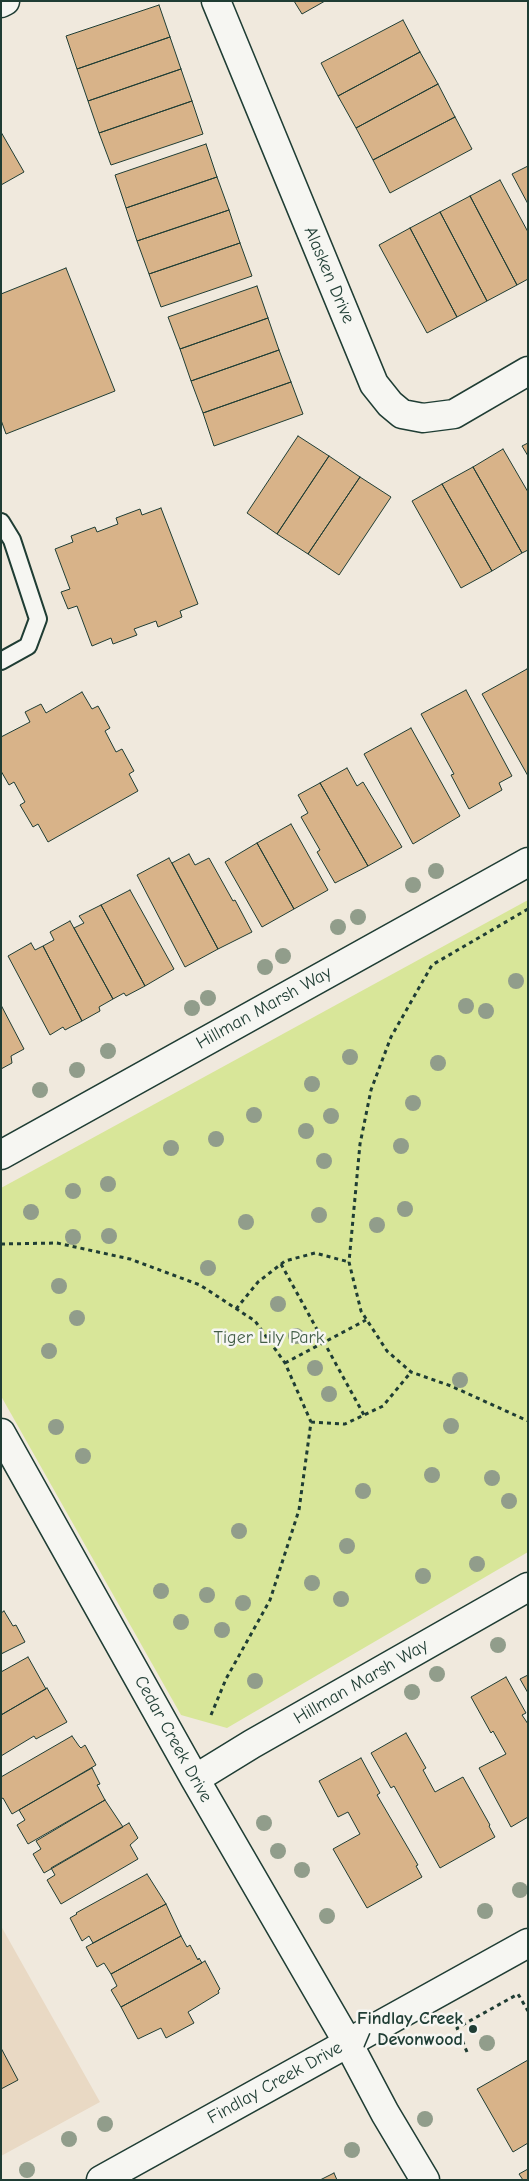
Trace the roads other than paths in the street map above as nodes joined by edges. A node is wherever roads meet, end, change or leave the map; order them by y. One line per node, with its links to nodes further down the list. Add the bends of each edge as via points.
1 (5, 1): 3 (street)
2 (216, 1): 4 (street, Alasken Drive, via 374,384 390,404 402,414 423,418 454,414)
3 (1, 3)
4 (528, 371)
5 (1, 522): 6 (lane, via 12,540 38,619 28,646)
6 (1, 660)
7 (528, 862): 8 (street, Hillman Marsh Way)
8 (1, 1155)
9 (1, 1433): 11 (street, Cedar Creek Drive)
10 (528, 1587): 11 (street, Hillman Marsh Way)
11 (195, 1779): 13 (street, Cedar Creek Drive)
12 (528, 1943): 13 (street, Findlay Creek Drive)
13 (348, 2044): 14 (street, Findlay Creek Drive); 15 (street, Cedar Creek Drive)
14 (101, 2180)
15 (426, 2180)

